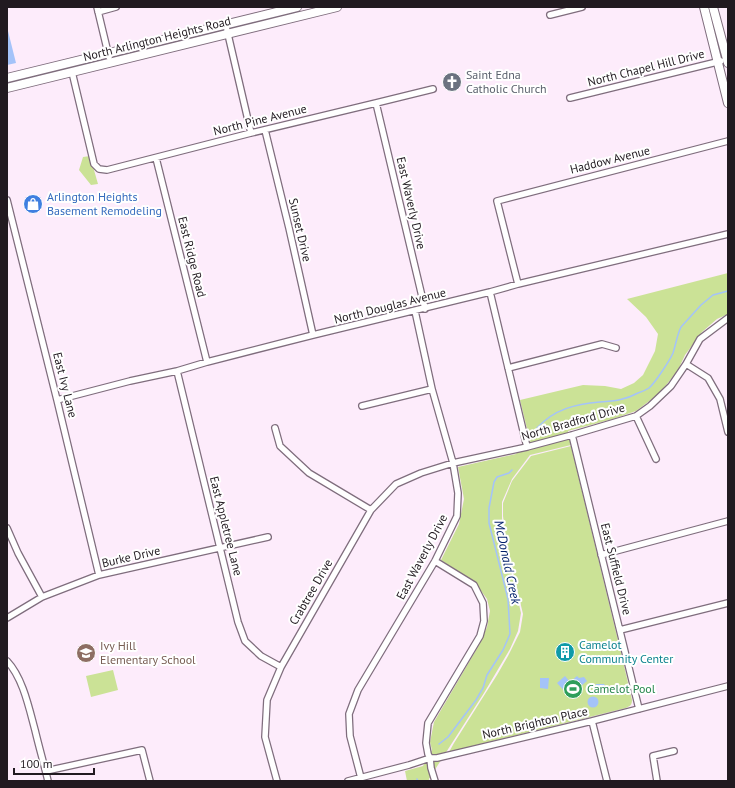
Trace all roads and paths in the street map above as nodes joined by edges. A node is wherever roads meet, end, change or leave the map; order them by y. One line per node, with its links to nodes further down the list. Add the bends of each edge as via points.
1 (116, 7): 7 (street)
2 (297, 7): 9 (main road, North Arlington Heights Road)
3 (337, 7): 10 (main road, North Arlington Heights Road)
4 (582, 7): 8 (street)
5 (704, 7): 13 (main road)
6 (713, 7): 12 (main road)
7 (97, 9): 11 (street)
8 (550, 15)
9 (226, 24): 10 (street); 11 (main road, North Arlington Heights Road)
10 (228, 34): 14 (main road, North Arlington Heights Road); 23 (street)
11 (108, 53): 14 (street); 16 (main road, North Arlington Heights Road)
12 (728, 61): 13 (street, North Chapel Hill Drive)
13 (717, 62): 19 (street, North Chapel Hill Drive); 21 (main road)
14 (110, 63): 15 (main road, North Arlington Heights Road)
15 (72, 72): 17 (main road, North Arlington Heights Road); 25 (street, North Pine Avenue, via 94,164 99,169 107,170)
16 (7, 78)
17 (7, 88)
18 (433, 89): 20 (street, North Pine Avenue)
19 (570, 98)
20 (376, 103): 22 (street, North Pine Avenue); 30 (street, East Waverly Drive)
21 (728, 103)
22 (265, 130): 23 (street, North Pine Avenue); 33 (street, Sunset Drive)
23 (251, 133): 25 (street, North Pine Avenue)
24 (728, 141): 28 (street, Haddow Avenue, via 497,201)
25 (156, 158): 35 (street, East Ridge Road)
26 (7, 200): 40 (street, East Ivy Lane)
27 (728, 234): 28 (street, North Douglas Avenue)
28 (518, 284): 29 (street, North Douglas Avenue)
29 (490, 292): 30 (street, North Douglas Avenue); 37 (street)
30 (425, 308): 31 (street, North Douglas Avenue)
31 (415, 311): 33 (street, North Douglas Avenue); 39 (street, East Waverly Drive)
32 (728, 318): 36 (street, North Bradford Drive, via 700,339)
33 (313, 335): 35 (street, North Douglas Avenue)
34 (616, 348): 37 (street, via 602,344)
35 (207, 362): 38 (street, North Douglas Avenue)
36 (686, 364): 42 (street, North Bradford Drive, via 671,386); 44 (street, via 708,378 720,399)
37 (508, 368): 46 (street)
38 (177, 371): 40 (street, North Douglas Avenue); 53 (street, East Appletree Lane)
39 (432, 389): 41 (street); 48 (street, East Waverly Drive)
40 (57, 400): 56 (street, East Ivy Lane)
41 (362, 406)
42 (636, 416): 45 (street, North Bradford Drive); 47 (street)
43 (274, 428): 49 (street, via 280,446 310,473)
44 (728, 432)
45 (572, 435): 46 (street, North Bradford Drive); 54 (street, East Suffield Drive)
46 (527, 447): 48 (street, North Bradford Drive)
47 (656, 459)
48 (453, 463): 49 (street, Crabtree Drive, via 396,484); 55 (street, East Waverly Drive, via 458,493 457,516)
49 (371, 510): 62 (street, Crabtree Drive)
50 (728, 521): 54 (street)
51 (7, 528): 57 (street)
52 (268, 537): 53 (street, Burke Drive)
53 (220, 548): 56 (street, Burke Drive); 62 (street, East Appletree Lane, via 245,642 261,656)
54 (601, 555): 60 (street, East Suffield Drive)
55 (435, 561): 67 (street, via 474,585 483,603 484,621 480,636 428,724 426,742); 69 (street, East Waverly Drive, via 358,690 349,714 350,736)
56 (99, 575): 57 (street, Burke Drive)
57 (42, 597): 59 (street, Burke Drive)
58 (728, 603): 60 (street)
59 (7, 618)
60 (620, 630): 64 (street, East Suffield Drive)
61 (7, 661): 68 (street, via 21,684)
62 (281, 667): 72 (street, Crabtree Drive, via 267,700 265,737)
63 (728, 686): 64 (street, North Brighton Place)
64 (639, 708): 65 (street, North Brighton Place)
65 (592, 721): 67 (street, North Brighton Place); 75 (street)
66 (674, 751): 76 (street, via 652,756)
67 (430, 758): 69 (street, North Brighton Place); 74 (street)
68 (46, 772): 70 (street); 71 (street, via 142,750)
69 (361, 778): 73 (street, North Brighton Place)
70 (48, 781)
71 (150, 781)
72 (277, 781)
73 (348, 781)
74 (435, 781)
75 (607, 781)
76 (657, 781)

